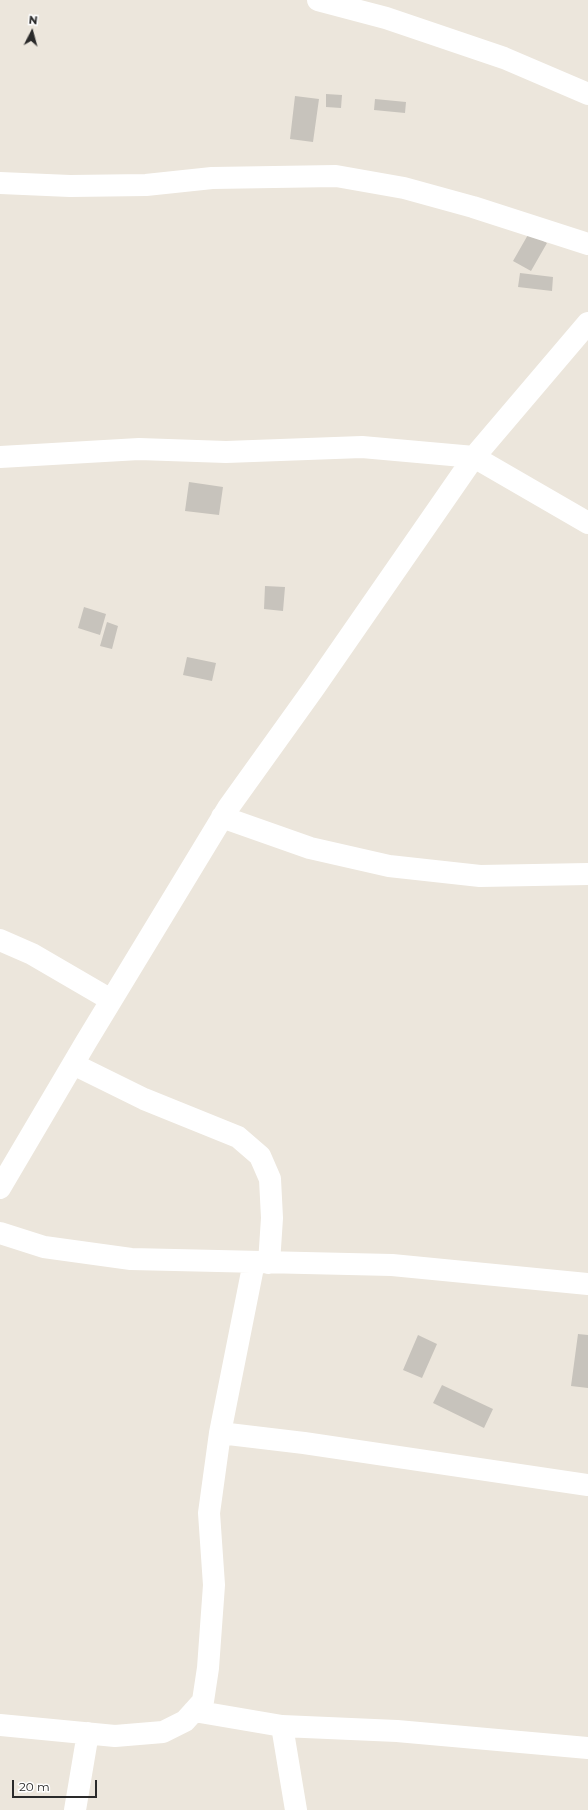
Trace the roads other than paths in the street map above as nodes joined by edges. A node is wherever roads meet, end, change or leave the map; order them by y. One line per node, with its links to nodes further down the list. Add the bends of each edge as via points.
1 (318, 0): 2 (street, via 386,18 504,58)
2 (588, 94)
3 (0, 183): 4 (street, via 70,186 146,185 212,178 336,176 404,188)
4 (588, 244)
5 (588, 324): 7 (street)
6 (0, 457): 7 (street, via 139,449 226,452 362,447)
7 (474, 457): 8 (street); 9 (street)
8 (588, 522)
9 (222, 817): 10 (street, via 310,848 389,866 480,876); 12 (street)
10 (588, 874)
11 (0, 940): 12 (street, via 32,954)
12 (111, 1000): 13 (street)
13 (72, 1064): 14 (street); 16 (street, via 144,1099 238,1137 260,1156 270,1179 272,1218)
14 (0, 1188)
15 (0, 1233): 16 (street, via 44,1247 130,1259)
16 (262, 1262): 17 (street, via 392,1265); 18 (street)
17 (588, 1284)
18 (220, 1433): 19 (street); 20 (street, via 209,1513 214,1585 208,1668 203,1701)
19 (588, 1485)
20 (194, 1711): 22 (street); 23 (street, via 185,1721 163,1732 115,1736)
21 (0, 1725): 23 (street)
22 (282, 1726): 24 (street, via 397,1731); 26 (street)
23 (88, 1734): 25 (street)
24 (588, 1748)
25 (75, 1810)
26 (296, 1810)

